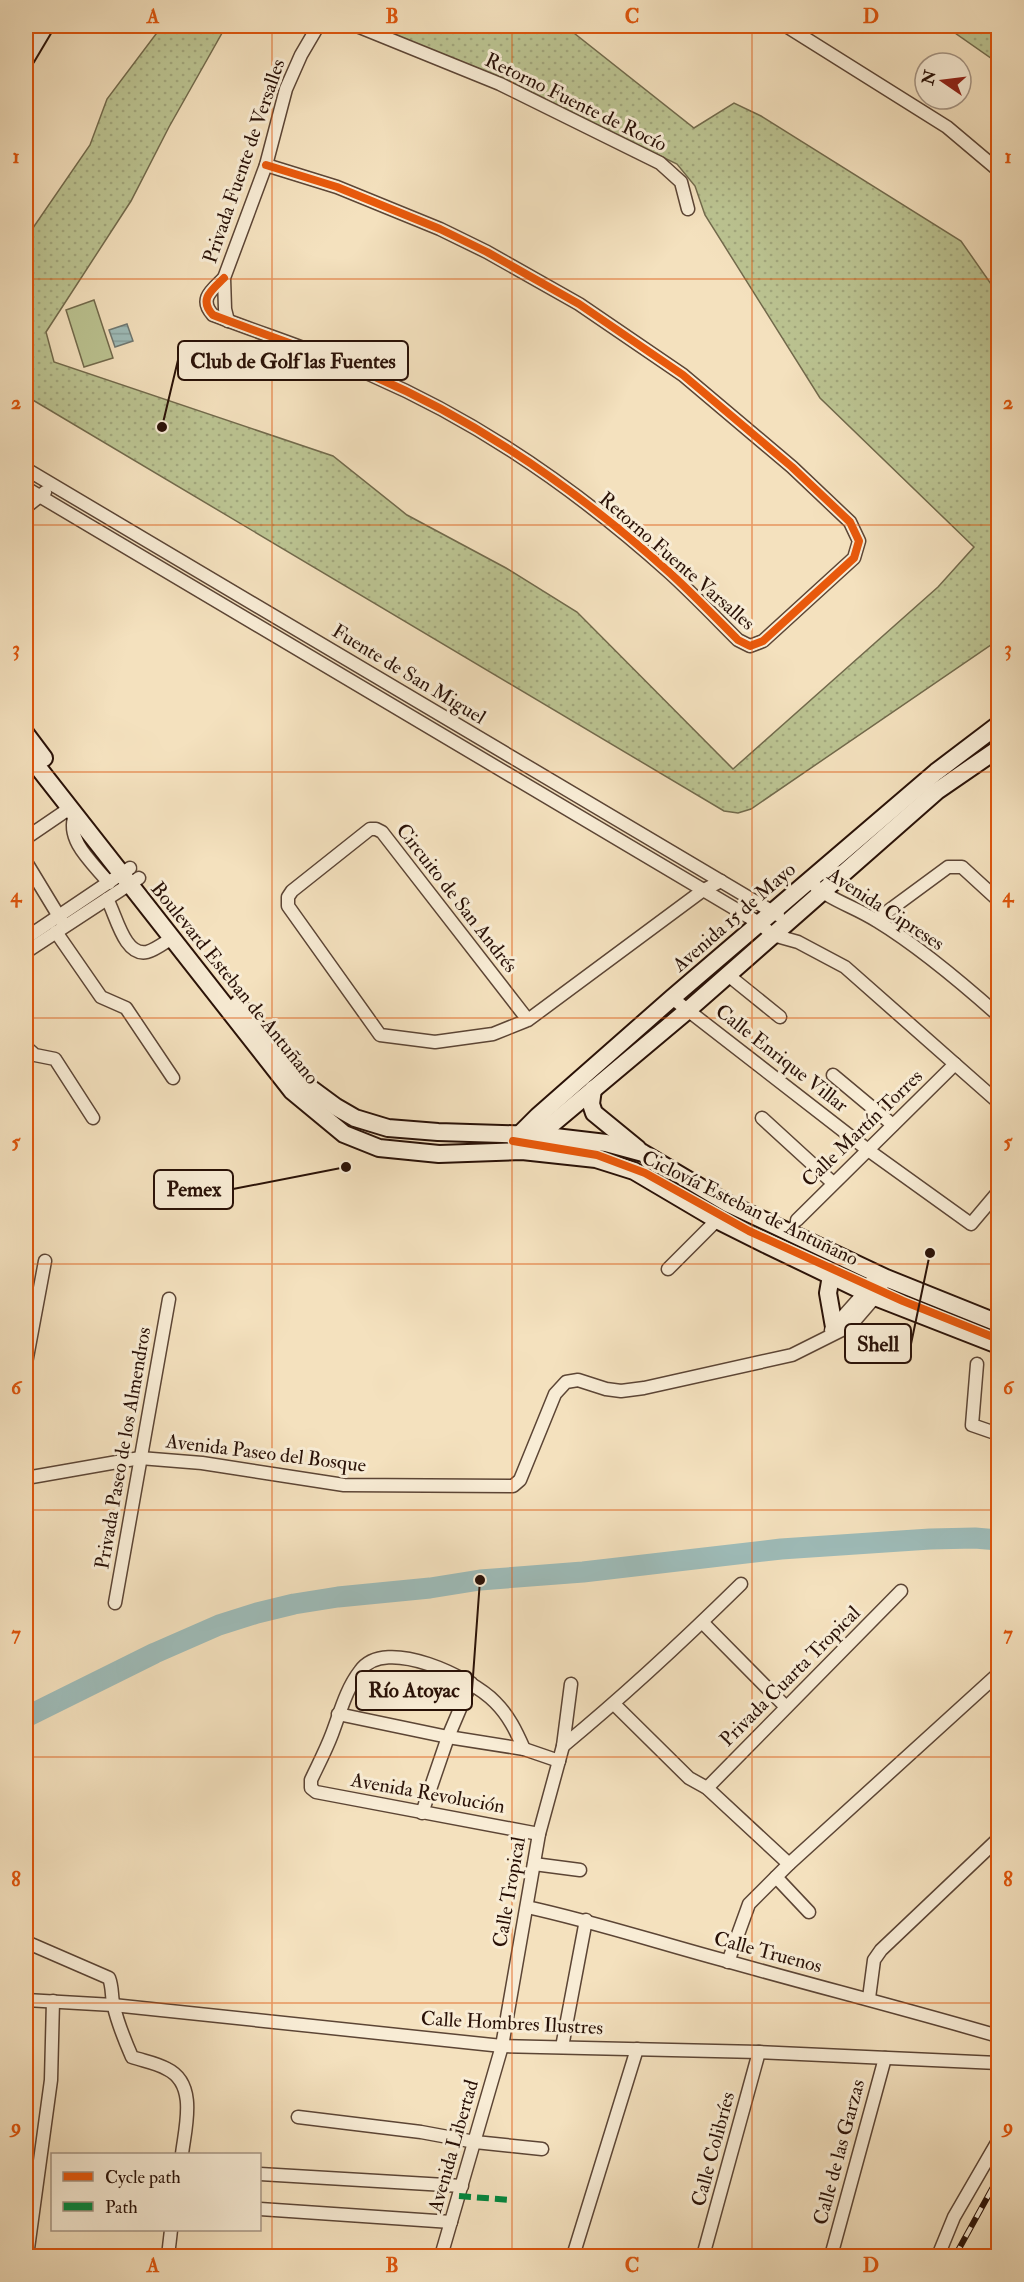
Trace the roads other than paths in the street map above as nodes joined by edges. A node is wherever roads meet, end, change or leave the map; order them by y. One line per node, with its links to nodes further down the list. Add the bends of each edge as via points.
1 (45, 26): 5 (main road)
2 (318, 26): 6 (street, Privada Fuente de Versalles, via 286,89)
3 (357, 26): 8 (street, Retorno Fuente de Rocío, via 500,84 660,163 681,182)
4 (786, 26): 7 (street, via 946,127)
5 (26, 58)
6 (266, 165): 9 (street, Privada Fuente de Versalles); 10 (street, Retorno Fuente Varsalles, via 337,187 440,229 579,304 683,375 792,467 850,522 859,541 854,558 763,641 750,646 738,640 670,573 596,510 519,455 372,375)
7 (999, 170)
8 (688, 209)
9 (224, 278): 10 (street, Privada Fuente de Versalles); 10 (street, Privada Fuente de Versalles, via 206,301 213,315)
10 (228, 321)
11 (26, 469): 12 (street, Fuente de San Miguel)
12 (53, 486): 14 (street); 24 (street, Fuente de San Miguel)
13 (26, 488): 14 (street, Fuente de San Miguel)
14 (39, 496): 15 (street); 26 (street, Fuente de San Miguel)
15 (26, 507)
16 (999, 725): 25 (main road, Avenida 15 de Mayo, via 936,772)
17 (26, 734): 23 (main road, Boulevard Esteban de Antuñano)
18 (999, 749): 25 (main road, Avenida 15 de Mayo, via 937,790)
19 (26, 752): 20 (main road, Boulevard Esteban de Antuñano)
20 (73, 812): 21 (street); 23 (main road, Boulevard Esteban de Antuñano)
21 (26, 838)
22 (26, 862): 33 (street)
23 (126, 878): 27 (street); 33 (street); 36 (main road, Boulevard Esteban de Antuñano); 55 (main road, Boulevard Esteban de Antuñano, via 298,1079 336,1107 355,1118 388,1128)
24 (721, 881): 26 (street, Circuito de San Andrés); 29 (street, Fuente de San Miguel)
25 (815, 887): 29 (main road, Avenida 15 de Mayo); 30 (street, Avenida Cipreses, via 840,904); 32 (main road, Avenida 15 de Mayo)
26 (702, 891): 31 (street, Fuente de San Miguel); 44 (street, Circuito de San Andrés)
27 (107, 899): 33 (street); 36 (street, via 125,940 135,951 150,951)
28 (999, 900): 30 (street, via 962,867 948,867)
29 (773, 911): 31 (main road, Avenida 15 de Mayo); 32 (street, Fuente de San Miguel)
30 (876, 920): 42 (street, Avenida Cipreses)
31 (759, 923): 34 (street, Fuente de San Miguel); 40 (main road, Avenida 15 de Mayo)
32 (786, 923): 34 (main road, Avenida 15 de Mayo); 37 (street, Fuente de San Miguel)
33 (60, 925): 35 (street); 38 (street); 48 (street, via 101,997 126,1008)
34 (773, 935): 37 (street); 39 (main road, Avenida 15 de Mayo)
35 (26, 938)
36 (172, 938): 55 (main road, Boulevard Esteban de Antuñano, via 292,1091 344,1134 379,1148 439,1154)
37 (798, 942): 46 (street, via 845,967)
38 (26, 952)
39 (728, 975): 41 (main road, Avenida 15 de Mayo); 43 (street)
40 (672, 998): 41 (street, Calle Enrique Villar); 55 (main road, Avenida 15 de Mayo, via 538,1116)
41 (688, 1010): 49 (main road, Avenida 15 de Mayo); 56 (street, Calle Enrique Villar)
42 (999, 1015)
43 (780, 1017)
44 (528, 1020): 44 (street, Circuito de San Andrés, via 382,832 370,829 288,897 288,906 380,1035 435,1042 493,1034)
45 (26, 1047): 51 (street, via 35,1055 55,1059)
46 (955, 1064): 50 (street); 53 (street, Calle Martín Torres)
47 (833, 1075): 53 (street)
48 (173, 1078)
49 (593, 1089): 54 (main road, Avenida 15 de Mayo); 57 (main road, via 594,1113)
50 (999, 1102)
51 (93, 1118)
52 (762, 1118): 58 (street)
53 (893, 1125): 56 (street, Calle Martín Torres)
54 (538, 1135): 55 (main road, Avenida 15 de Mayo); 57 (main road, via 606,1143)
55 (516, 1145): 60 (main road, Boulevard Esteban de Antuñano, via 596,1159 634,1171)
56 (868, 1150): 58 (street, Calle Martín Torres); 59 (street, Calle Enrique Villar, via 971,1224)
57 (643, 1153): 64 (main road, via 727,1203)
58 (833, 1183): 61 (street, Calle Martín Torres)
59 (999, 1192)
60 (717, 1220): 63 (street); 65 (main road, Boulevard Esteban de Antuñano)
61 (797, 1220)
62 (45, 1261): 71 (street)
63 (668, 1269)
64 (882, 1275): 66 (street, Avenida Paseo del Bosque); 68 (main road)
65 (831, 1276): 66 (main road, Boulevard Esteban de Antuñano); 69 (main road)
66 (870, 1294): 69 (street, Avenida Paseo del Bosque); 70 (main road, Boulevard Esteban de Antuñano)
67 (169, 1299): 74 (street, Privada Paseo de los Almendros)
68 (999, 1323)
69 (829, 1332): 74 (street, Avenida Paseo del Bosque, via 792,1355 645,1388 621,1391 578,1380 566,1382 555,1394 520,1480 513,1486 344,1485 202,1463)
70 (999, 1345)
71 (26, 1363)
72 (977, 1364): 73 (street, via 972,1425)
73 (999, 1434)
74 (140, 1458): 75 (street, Avenida Paseo del Bosque); 78 (street, Privada Paseo de los Almendros)
75 (26, 1478)
76 (741, 1584): 79 (street)
77 (901, 1591): 84 (street, Privada Cuarta Tropical)
78 (115, 1603)
79 (703, 1623): 83 (street); 84 (street)
80 (999, 1674): 95 (street)
81 (471, 1683): 85 (street, via 430,1664 386,1656 372,1659 360,1670); 86 (street); 88 (street, via 510,1719)
82 (571, 1684): 87 (street, Calle Tropical)
83 (614, 1704): 87 (street); 90 (street, via 689,1778)
84 (786, 1707): 90 (street, Privada Cuarta Tropical)
85 (339, 1714): 86 (street); 91 (street, Avenida Revolución, via 311,1788)
86 (447, 1737): 88 (street); 91 (street)
87 (563, 1746): 89 (street, Calle Tropical)
88 (524, 1749): 89 (street)
89 (559, 1761): 92 (street, Calle Tropical)
90 (707, 1788): 95 (street)
91 (422, 1813): 92 (street, Avenida Revolución)
92 (539, 1834): 94 (street, Calle Tropical)
93 (999, 1839): 103 (street, via 881,1950 874,1960)
94 (534, 1864): 96 (street); 98 (street, Calle Tropical)
95 (789, 1864): 97 (street)
96 (580, 1870)
97 (776, 1877): 99 (street); 102 (street, via 749,1904)
98 (527, 1907): 100 (street, Calle Truenos); 108 (street, Calle Tropical)
99 (809, 1912)
100 (586, 1920): 102 (street, Calle Truenos); 109 (street)
101 (26, 1942): 106 (street, via 109,1978)
102 (729, 1962): 103 (street, Calle Truenos)
103 (869, 1998): 107 (street, Calle Truenos)
104 (26, 2000): 105 (street, Calle Hombres Ilustres)
105 (53, 2001): 106 (street, Calle Hombres Ilustres); 124 (street, via 51,2080)
106 (113, 2005): 108 (street, Calle Hombres Ilustres); 118 (street, via 132,2057 169,2069 183,2084 188,2111)
107 (999, 2036)
108 (502, 2046): 109 (street, Calle Hombres Ilustres); 116 (street, Avenida Libertad)
109 (562, 2048): 110 (street, Calle Hombres Ilustres)
110 (637, 2049): 111 (street, Calle Hombres Ilustres); 127 (street)
111 (759, 2052): 112 (street, Calle Hombres Ilustres); 128 (street, Calle Colibríes)
112 (885, 2058): 113 (street, Calle Hombres Ilustres); 129 (street, Calle de las Garzas)
113 (999, 2063)
114 (298, 2117): 116 (street)
115 (999, 2141): 130 (street, via 954,2217)
116 (475, 2142): 117 (street); 120 (street, Avenida Libertad)
117 (542, 2149)
118 (182, 2153)
119 (261, 2174): 120 (street)
120 (462, 2186): 122 (street, Avenida Libertad)
121 (261, 2209): 122 (street)
122 (451, 2222): 126 (street, Avenida Libertad)
123 (171, 2231): 125 (street)
124 (27, 2256)
125 (168, 2256)
126 (441, 2256)
127 (573, 2256)
128 (704, 2256)
129 (831, 2256)
130 (938, 2256)

